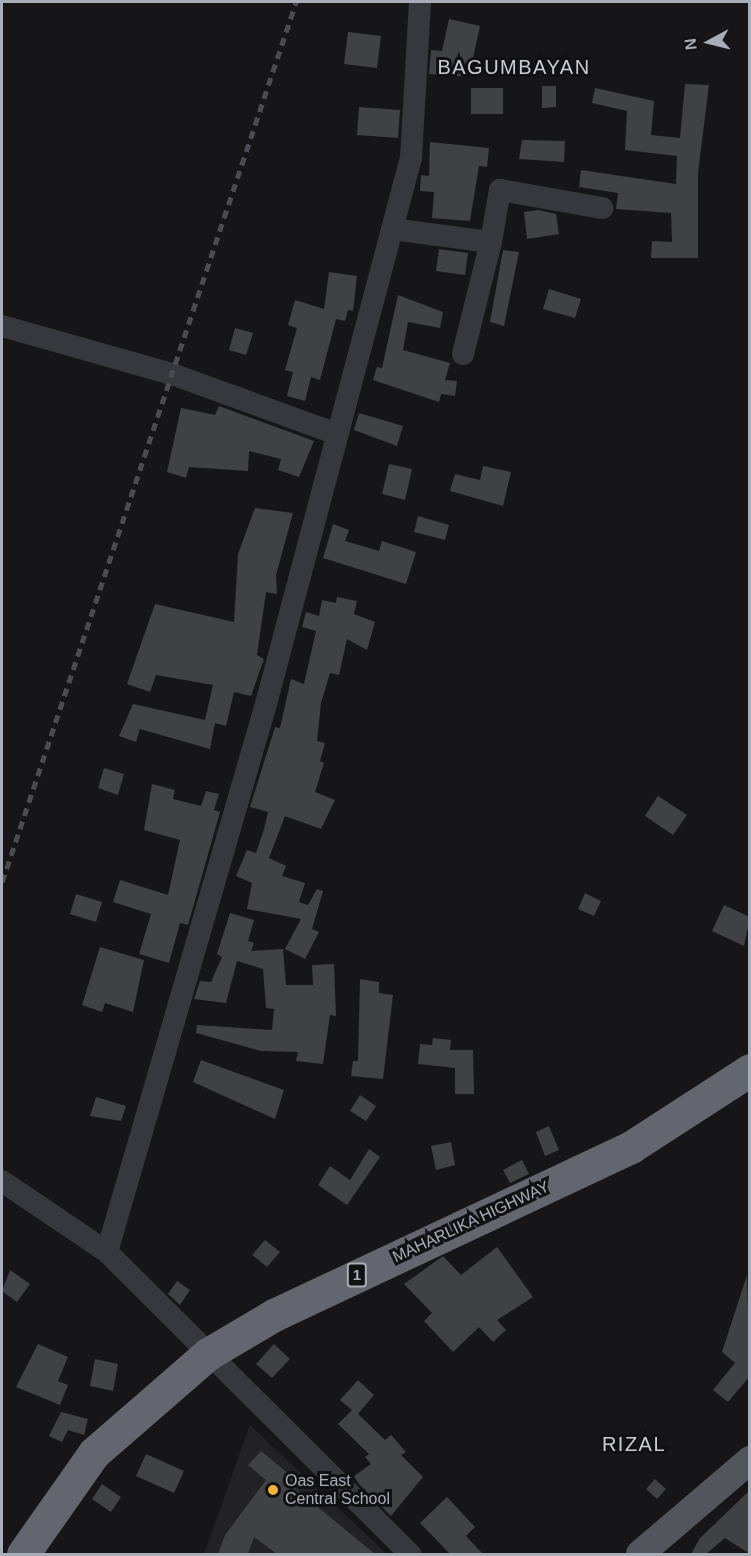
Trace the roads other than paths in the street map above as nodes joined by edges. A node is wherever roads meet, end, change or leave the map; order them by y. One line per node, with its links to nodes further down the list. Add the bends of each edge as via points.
1 (420, 2): 3 (street, via 411,158)
2 (602, 208): 4 (street, via 500,190)
3 (392, 229): 4 (street); 7 (street)
4 (491, 242): 6 (street)
5 (2, 326): 7 (street, via 172,374)
6 (463, 354)
7 (337, 434): 10 (street, via 266,704)
8 (750, 1070): 11 (highway, MAHARLIKA HIGHWAY / 1, via 631,1147 274,1315)
9 (2, 1181): 10 (street)
10 (107, 1252): 11 (street)
11 (208, 1354): 13 (highway, MAHARLIKA HIGHWAY / 1, via 94,1453); 14 (street)
12 (745, 1473): 15 (main road)
13 (24, 1554)
14 (410, 1554)
15 (640, 1554)

